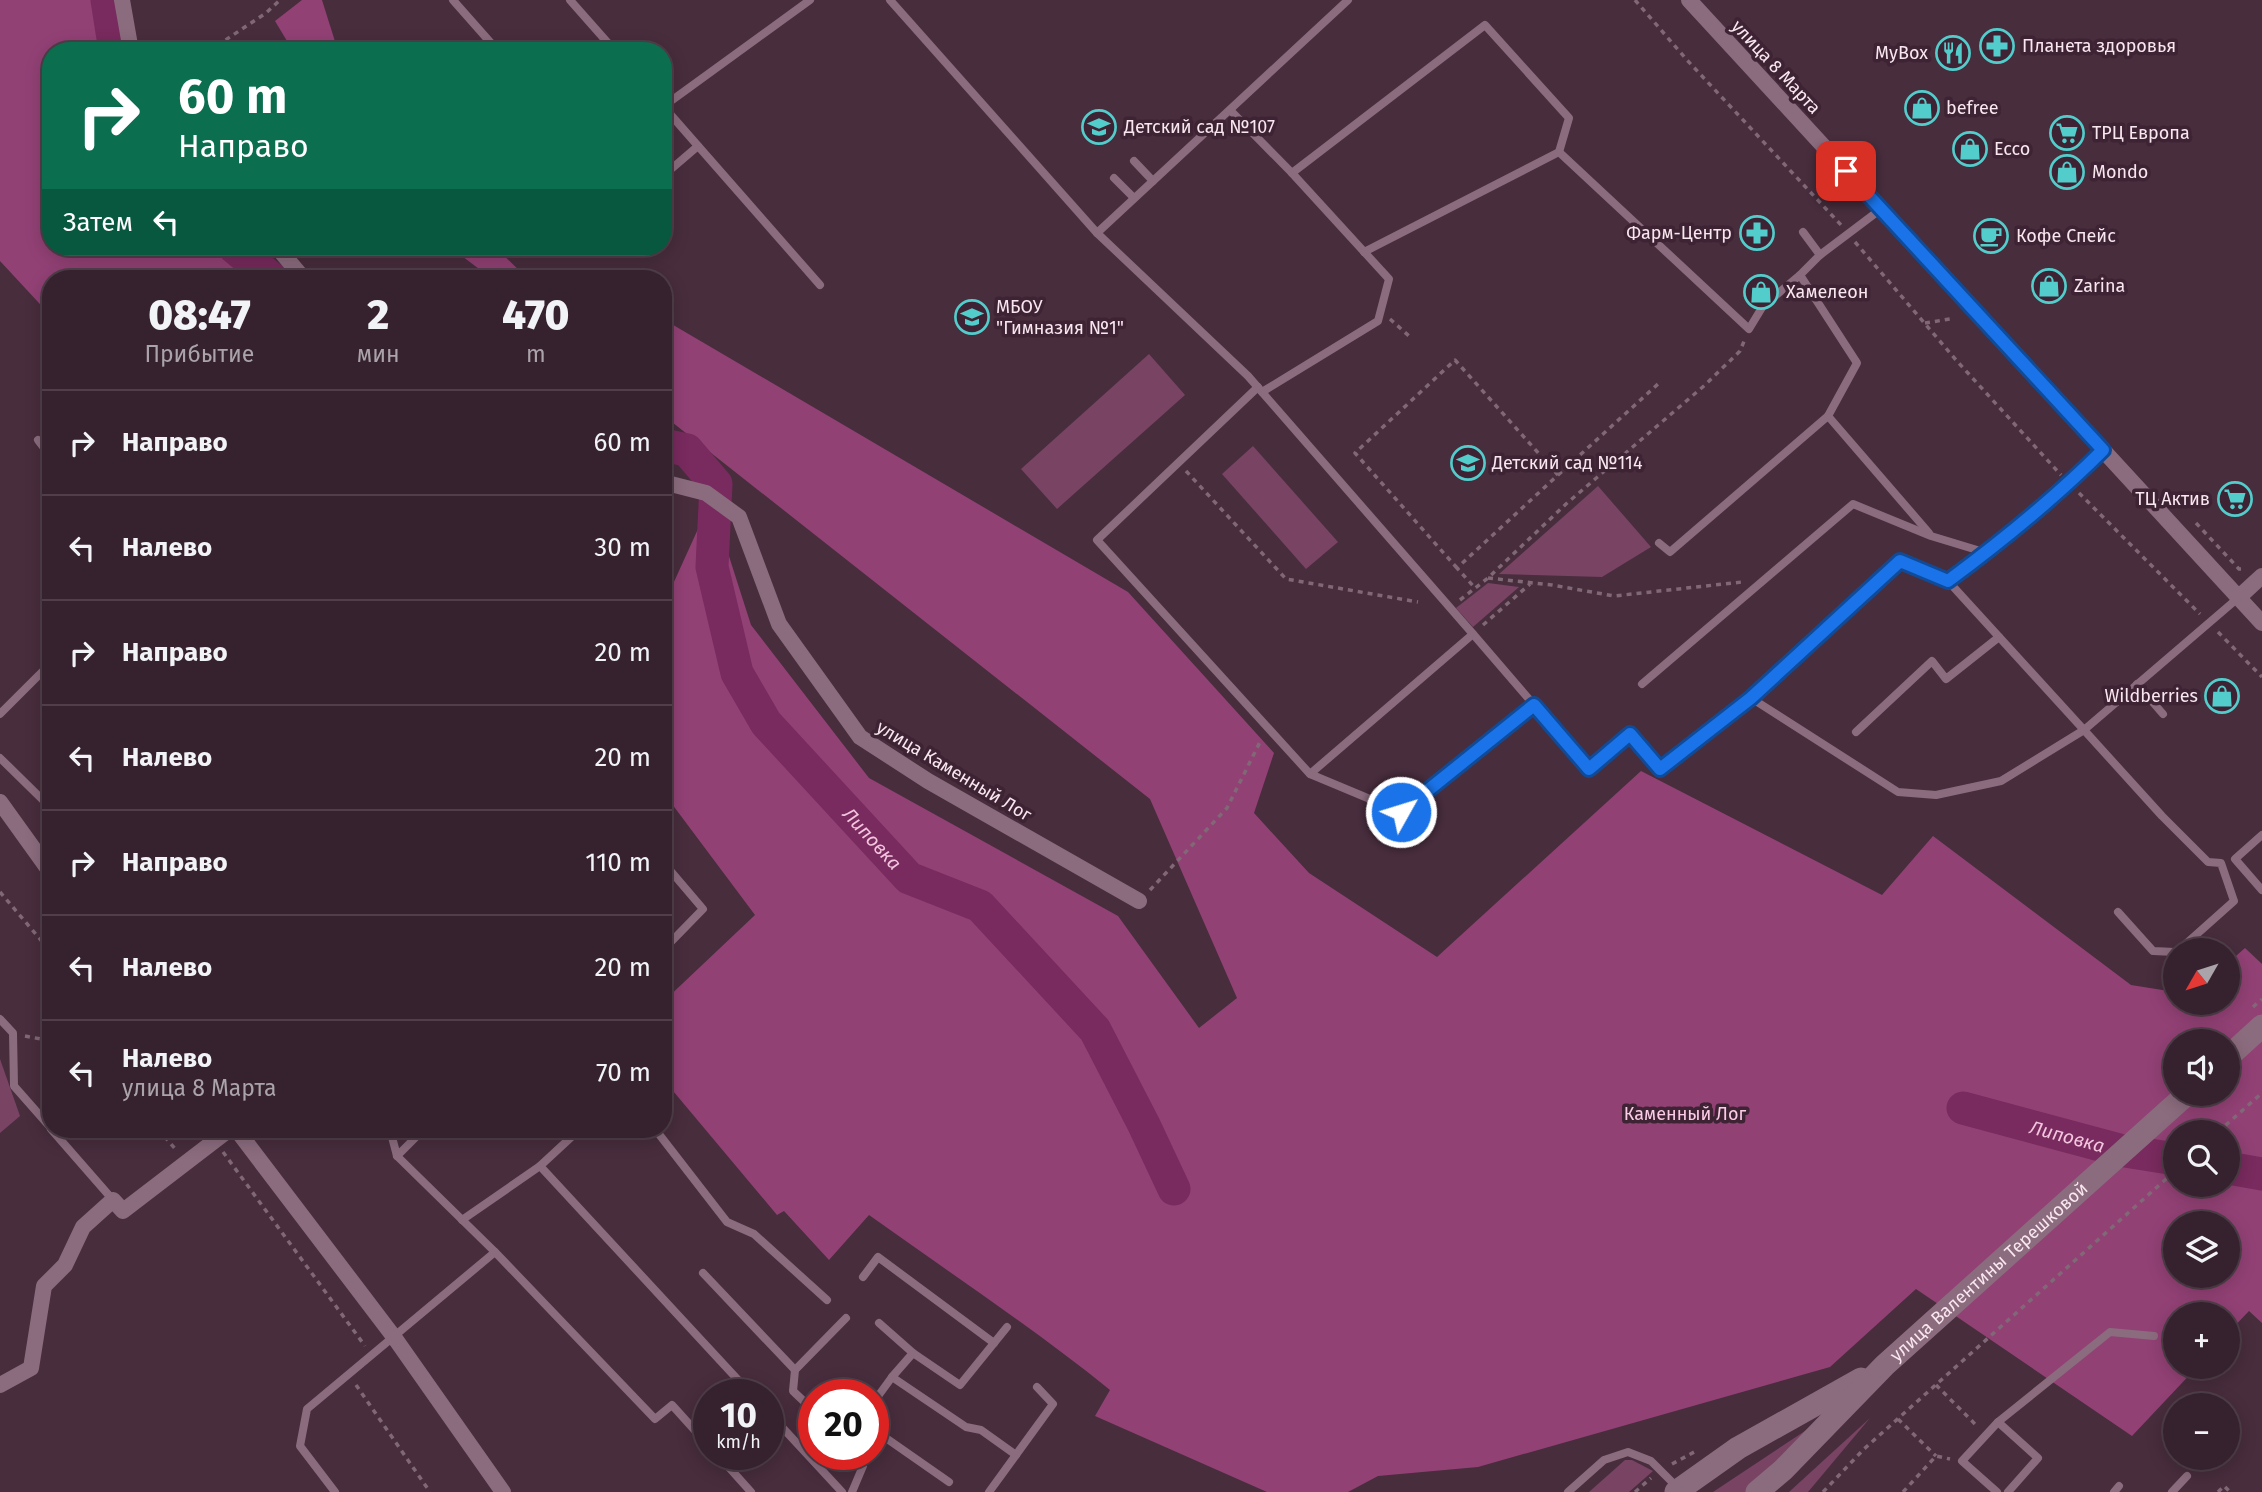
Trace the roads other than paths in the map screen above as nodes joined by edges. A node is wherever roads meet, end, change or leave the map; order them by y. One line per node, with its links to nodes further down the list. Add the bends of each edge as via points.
1 (122, 0): 8 (street)
2 (453, 0): 9 (lane)
3 (570, 0): 10 (lane)
4 (810, 0): 11 (lane)
5 (1348, 0): 12 (lane)
6 (1689, 0): 22 (street, улица 8 Марта)
7 (893, 1): 24 (lane)
8 (129, 42)
9 (490, 42)
10 (607, 42)
11 (672, 100)
12 (1230, 110): 18 (lane); 20 (lane)
13 (672, 116): 14 (lane)
14 (698, 145): 17 (lane); 30 (lane)
15 (1559, 152): 18 (lane, via 1569,118 1485,25); 25 (lane); 29 (lane, via 1749,329 1763,306)
16 (1134, 161): 20 (lane)
17 (672, 168)
18 (1292, 173): 25 (lane)
19 (1114, 178): 21 (lane)
20 (1153, 181): 21 (lane)
21 (1134, 198): 24 (lane)
22 (1881, 209): 26 (lane); 35 (street, улица 8 Марта)
23 (1804, 232): 26 (lane)
24 (1097, 233): 31 (lane)
25 (1364, 252): 31 (lane, via 1389,279 1378,321)
26 (1820, 255): 29 (lane)
27 (285, 256): 28 (street)
28 (296, 270)
29 (1800, 275): 32 (lane, via 1857,363)
30 (820, 285)
31 (1260, 390): 44 (lane); 56 (lane, via 1097,540)
32 (1828, 416): 37 (lane); 38 (lane, via 1670,552)
33 (38, 440): 34 (lane)
34 (42, 445)
35 (2103, 450): 39 (lane); 42 (street, улица 8 Марта)
36 (672, 484): 63 (street, улица Каменный Лог, via 706,493 739,517 779,624 860,737)
37 (1931, 536): 39 (lane); 47 (lane, via 1853,504)
38 (1659, 543)
39 (1987, 553): 41 (lane)
40 (2262, 576): 42 (street)
41 (1948, 581): 45 (lane); 49 (lane, via 1900,561)
42 (2238, 598): 43 (street, улица 8 Марта); 48 (lane)
43 (2262, 623)
44 (1474, 634): 50 (lane); 56 (lane)
45 (1999, 637): 53 (lane); 54 (lane, via 1946,679 1931,662)
46 (42, 672): 51 (lane)
47 (1642, 684)
48 (2137, 684): 52 (lane); 53 (lane)
49 (1751, 698): 50 (lane, via 1660,769 1630,734 1589,769); 53 (lane, via 1898,792 1936,795 2001,781)
50 (1534, 705): 56 (lane, via 1401,812)
51 (0, 714)
52 (2163, 714)
53 (2084, 730): 65 (lane, via 2208,862 2221,863 2234,901)
54 (1856, 732)
55 (0, 758): 57 (lane)
56 (1310, 774)
57 (42, 799)
58 (0, 802): 60 (street)
59 (2262, 835): 62 (lane, via 2235,859)
60 (42, 860)
61 (672, 873): 66 (lane, via 703,909)
62 (2262, 890)
63 (1139, 901)
64 (2118, 912): 67 (lane, via 2153,951)
65 (2192, 938)
66 (672, 941)
67 (2163, 951)
68 (0, 1018): 72 (lane, via 13,1033 14,1086)
69 (2262, 1026): 70 (main road)
70 (2240, 1046)
71 (2174, 1106): 95 (main road, улица Валентины Терешковой)
72 (42, 1118)
73 (60, 1138): 82 (lane)
74 (217, 1138): 82 (street, via 122,1211)
75 (243, 1138): 92 (street)
76 (392, 1138): 80 (lane)
77 (415, 1138): 80 (lane)
78 (570, 1138): 81 (lane)
79 (662, 1138): 87 (lane, via 727,1222 754,1234)
80 (397, 1156): 83 (lane)
81 (540, 1166): 83 (lane); 98 (lane)
82 (113, 1200): 100 (street, via 83,1227 65,1265 44,1286 31,1368)
83 (462, 1220): 84 (lane)
84 (495, 1252): 92 (lane); 104 (lane, via 655,1419 672,1405)
85 (703, 1273): 96 (lane)
86 (863, 1277): 93 (lane, via 878,1257)
87 (827, 1300)
88 (846, 1318): 96 (lane)
89 (879, 1323): 94 (lane)
90 (1007, 1327): 93 (lane)
91 (2154, 1336): 103 (lane, via 2110,1332)
92 (394, 1338): 113 (lane, via 307,1409 300,1446); 114 (street)
93 (995, 1343): 94 (lane, via 960,1385)
94 (913, 1353): 97 (lane)
95 (1893, 1358): 112 (main road, улица Валентины Терешковой, via 1738,1448); 120 (main road, улица Валентины Терешковой)
96 (795, 1370): 102 (lane, via 793,1391)
97 (892, 1377): 99 (lane); 107 (lane)
98 (737, 1379)
99 (889, 1381)
100 (0, 1385)
101 (1037, 1387): 107 (lane, via 1053,1404)
102 (798, 1396)
103 (1998, 1422): 121 (lane, via 1962,1461); 122 (lane, via 2038,1458)
104 (693, 1428)
105 (784, 1429): 116 (lane)
106 (889, 1440): 111 (lane)
107 (1016, 1455): 118 (lane)
108 (731, 1470): 115 (lane)
109 (861, 1470): 117 (lane)
110 (2186, 1476): 123 (lane)
111 (949, 1482)
112 (1679, 1491): 119 (lane, via 1651,1461 1628,1452 1604,1460)
113 (335, 1492)
114 (503, 1492)
115 (751, 1492)
116 (842, 1492)
117 (852, 1492)
118 (989, 1492)
119 (1567, 1492)
120 (1757, 1492)
121 (1997, 1492)
122 (2008, 1492)
123 (2172, 1492)

